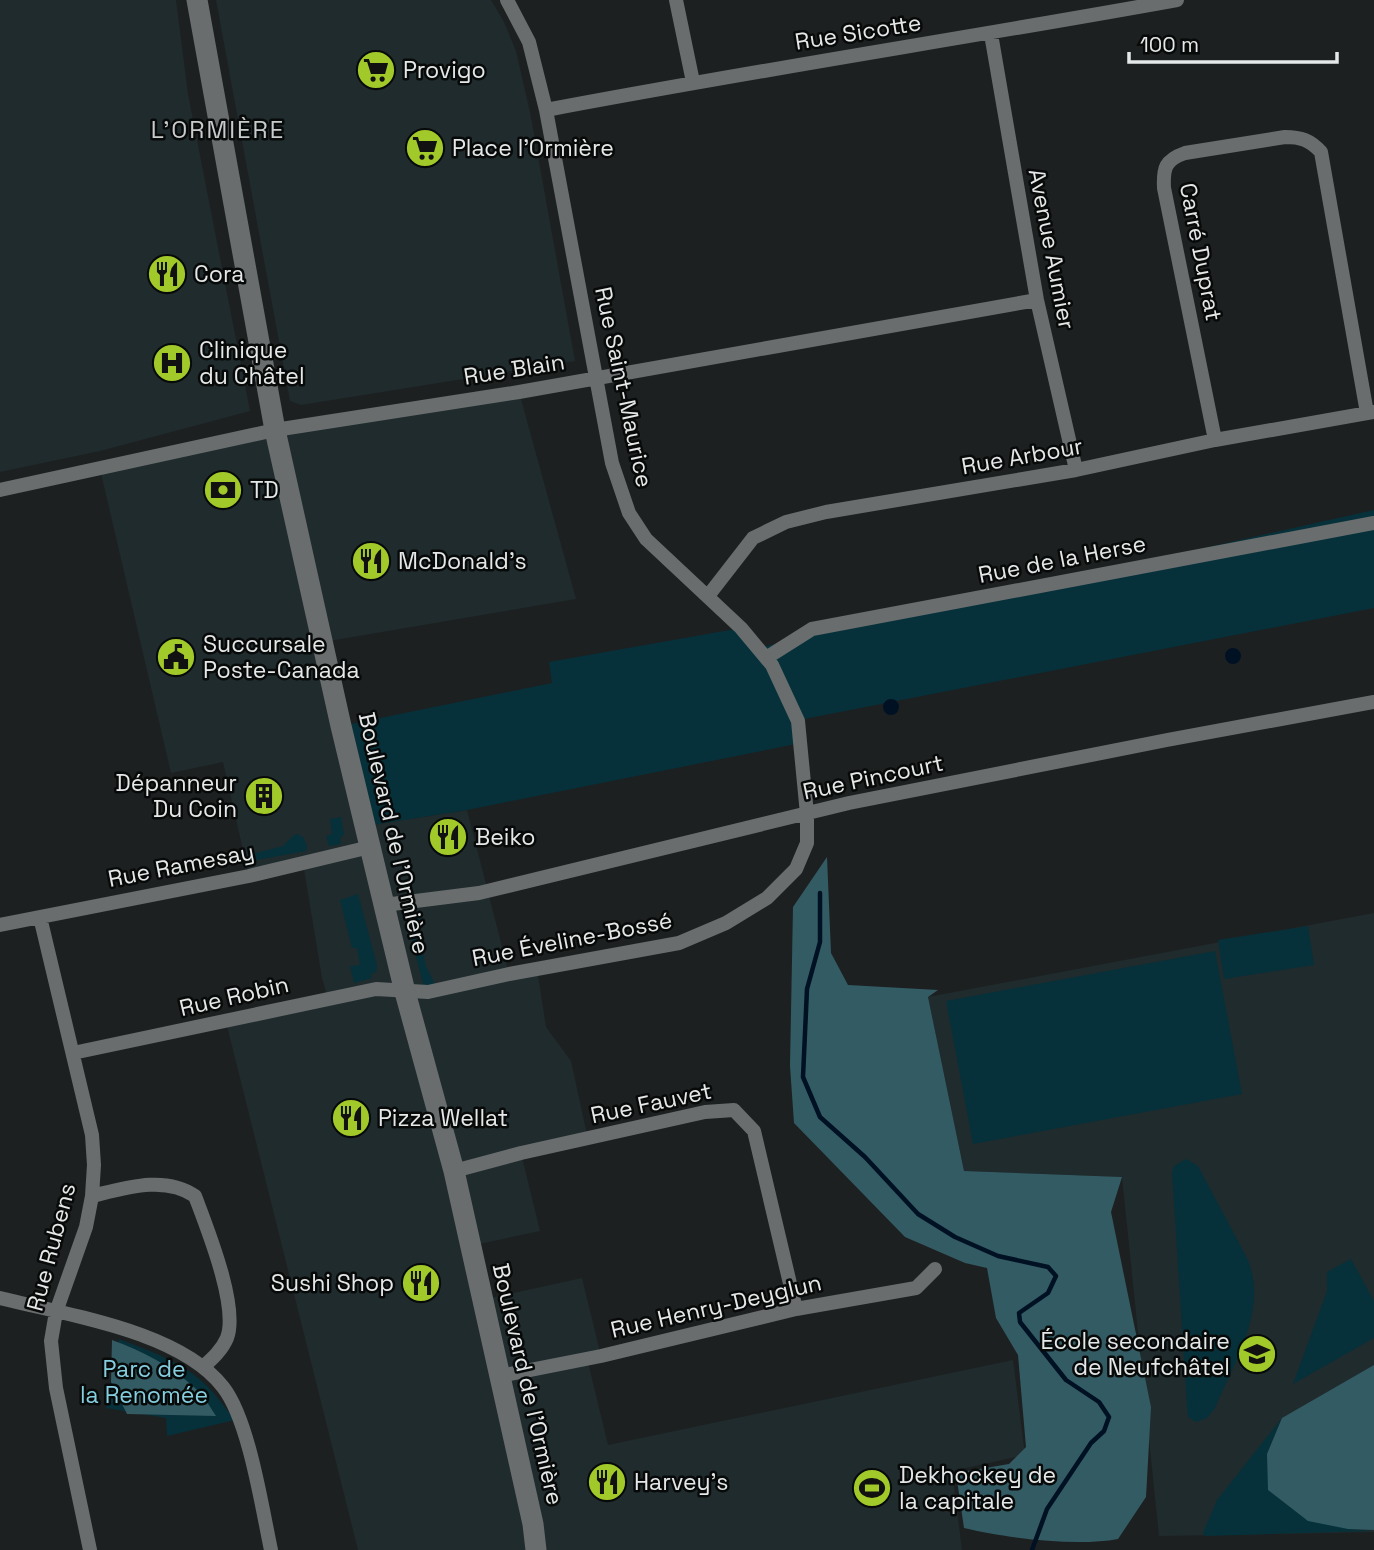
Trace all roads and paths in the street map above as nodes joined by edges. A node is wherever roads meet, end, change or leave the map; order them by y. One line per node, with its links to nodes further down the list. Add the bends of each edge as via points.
1 (197, 0): 11 (main road, Boulevard de l'Ormière)
2 (507, 0): 7 (street, Rue Saint-Maurice, via 529,42)
3 (676, 0): 6 (street)
4 (1177, 0): 5 (street, Rue Sicotte)
5 (991, 34): 6 (street, Rue Sicotte); 8 (street, Avenue Aumier)
6 (693, 82): 7 (street, Rue Sicotte)
7 (545, 110): 9 (street, Rue Saint-Maurice)
8 (1037, 300): 9 (street, Rue Blain); 13 (street, Avenue Aumier)
9 (596, 379): 11 (street, Rue Blain); 16 (street, Rue Saint-Maurice, via 612,463 629,513 646,539)
10 (1370, 412): 12 (street, Rue Arbour); 12 (street, Carré Duprat, via 1321,152 1300,137 1185,153 1167,165 1164,188)
11 (275, 430): 14 (street, Rue Blain); 20 (main road, Boulevard de l'Ormière)
12 (1215, 440): 13 (street, Rue Arbour)
13 (1076, 470): 16 (street, Rue Arbour, via 786,522 753,538)
14 (0, 490)
15 (1374, 523): 17 (street, Rue de la Herse, via 812,629)
16 (708, 596): 17 (street, Rue Saint-Maurice)
17 (766, 658): 19 (street, Rue Saint-Maurice, via 798,720)
18 (1374, 702): 19 (street, Rue Pincourt)
19 (807, 814): 21 (street, Rue Pincourt, via 479,893); 24 (street, Rue Éveline-Bossé, via 807,843 796,869 767,898 726,923 680,943 428,992)
20 (370, 848): 21 (main road, Boulevard de l'Ormière); 22 (street, Rue Ramesay)
21 (384, 905): 24 (main road, Boulevard de l'Ormière)
22 (40, 916): 23 (street, Rue Ramesay); 25 (street, Rue Rubens)
23 (0, 925)
24 (405, 992): 25 (street, Rue Robin, via 376,989); 26 (main road, Boulevard de l'Ormière)
25 (73, 1053): 27 (street, Rue Rubens, via 92,1135)
26 (454, 1171): 30 (street, Rue Fauvet, via 705,1112 734,1110 754,1131); 33 (main road, Boulevard de l'Ormière)
27 (92, 1196): 31 (street, Rue Rubens); 32 (street, via 170,1184 195,1196 227,1291 231,1324 227,1339)
28 (935, 1269): 30 (street, Rue Henry-Deyglun, via 916,1288)
29 (0, 1298): 31 (street)
30 (796, 1309): 33 (street, Rue Henry-Deyglun)
31 (56, 1312): 32 (street, via 155,1339); 34 (street, Rue Rubens, via 51,1341 56,1388)
32 (203, 1367): 35 (street, via 224,1388 235,1409)
33 (500, 1376): 36 (main road, Boulevard de l'Ormière)
34 (90, 1550)
35 (271, 1550)
36 (536, 1550)

